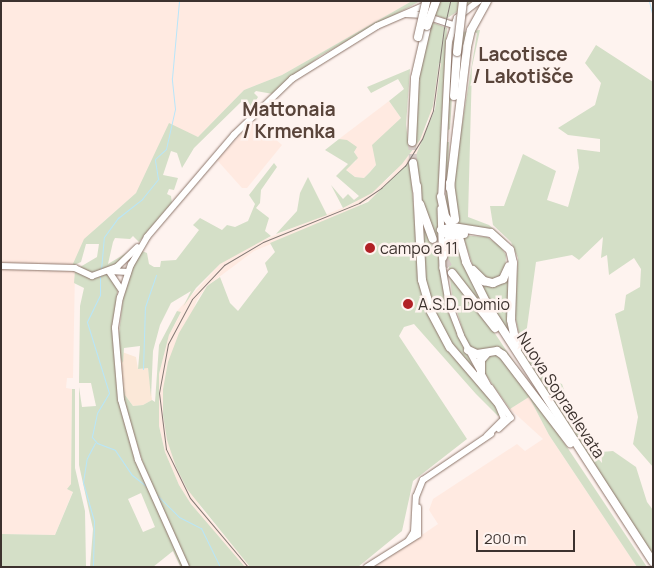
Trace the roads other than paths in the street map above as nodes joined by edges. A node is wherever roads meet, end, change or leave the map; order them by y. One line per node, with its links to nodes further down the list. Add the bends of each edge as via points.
1 (463, 1): 12 (highway, Nuova Sopraelevata, bridge)
2 (488, 1): 12 (highway, via 471,30 467,47)
3 (432, 2): 5 (main road); 6 (main road); 8 (highway, bridge, via 415,78); 8 (highway, bridge, via 418,37 410,100)
4 (478, 2): 7 (main road, via 460,15)
5 (401, 15): 6 (main road); 16 (main road, via 340,46 292,79 234,135)
6 (431, 18): 7 (main road)
7 (453, 25): 13 (main road, via 449,42)
8 (411, 128): 9 (highway)
9 (412, 142)
10 (413, 163): 11 (highway)
11 (416, 186): 17 (highway); 31 (highway, via 422,280 431,312 450,347)
12 (450, 188): 15 (highway, Nuova Sopraelevata)
13 (441, 197): 14 (main road); 15 (highway, via 446,216)
14 (441, 230): 15 (highway); 19 (main road)
15 (456, 230): 18 (highway, Nuova Sopraelevata); 18 (highway, via 486,235 498,241 508,256 506,276 493,283 481,279); 19 (highway, via 447,242); 28 (highway, via 494,234 510,250 513,263 511,326)
16 (147, 237): 21 (main road); 23 (main road)
17 (433, 239)
18 (461, 247): 28 (highway, Nuova Sopraelevata, via 479,291)
19 (443, 258): 26 (main road, via 449,303)
20 (1, 266): 22 (main road, via 75,268 92,276)
21 (117, 267): 22 (main road); 23 (main road)
22 (109, 271): 23 (main road); 25 (main road)
23 (128, 272): 25 (main road)
24 (452, 273): 33 (highway, Nuova Sopraelevata, via 494,327)
25 (122, 290): 35 (main road, via 115,355 124,414 138,460)
26 (468, 350): 27 (highway, via 477,354); 29 (main road)
27 (489, 352): 29 (highway, via 481,360); 33 (highway, via 503,355)
28 (527, 368): 34 (highway, Nuova Sopraelevata)
29 (481, 373): 30 (main road)
30 (486, 382): 31 (main road); 32 (main road, via 511,418)
31 (498, 404): 32 (main road, via 504,419)
32 (488, 436): 36 (main road, via 428,474 417,494 414,532 409,540)
33 (578, 454): 37 (highway, Nuova Sopraelevata)
34 (653, 562)
35 (186, 567)
36 (367, 567)
37 (651, 567)

